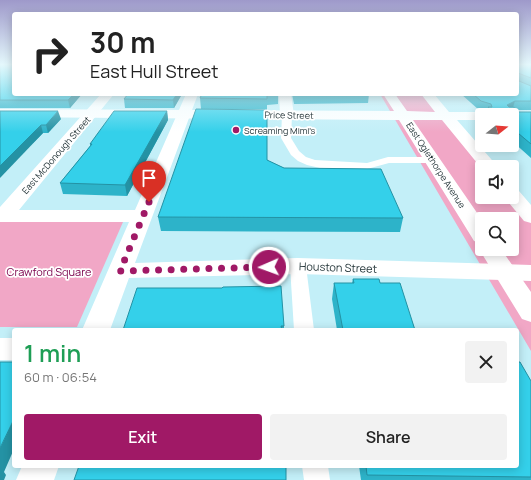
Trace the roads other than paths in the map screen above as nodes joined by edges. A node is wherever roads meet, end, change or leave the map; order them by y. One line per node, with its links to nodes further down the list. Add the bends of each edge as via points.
1 (106, 96): 7 (main road, East McDonough Street)
2 (191, 96): 8 (main road)
3 (285, 96): 9 (main road)
4 (390, 96): 10 (main road, East Oglethorpe Avenue)
5 (429, 96): 11 (main road)
6 (0, 113): 7 (main road, Price Street)
7 (91, 113): 8 (main road, Price Street); 16 (main road, East McDonough Street)
8 (184, 114): 9 (main road, Price Street); 17 (main road)
9 (287, 115): 10 (main road, Price Street); 13 (lane, via 286,138 295,153 311,163 368,166 388,160)
10 (404, 116): 11 (main road, Price Street); 13 (main road, East Oglethorpe Avenue)
11 (447, 116): 12 (main road, Price Street); 14 (main road)
12 (475, 116)
13 (432, 160): 19 (main road, East Oglethorpe Avenue)
14 (483, 160)
15 (519, 202): 18 (main road)
16 (2, 216): 17 (main road)
17 (143, 216): 22 (main road)
18 (531, 217)
19 (475, 225)
20 (495, 256): 23 (main road)
21 (298, 266): 22 (main road, Houston Street); 23 (main road, Houston Street); 27 (lane)
22 (120, 271): 26 (main road)
23 (506, 273): 24 (main road, Houston Street); 25 (main road)
24 (531, 273)
25 (531, 312)
26 (97, 328)
27 (304, 328)
28 (0, 348): 29 (main road)
29 (12, 349)
30 (40, 468): 32 (main road)
31 (315, 468): 33 (lane)
32 (35, 480)
33 (317, 480)

